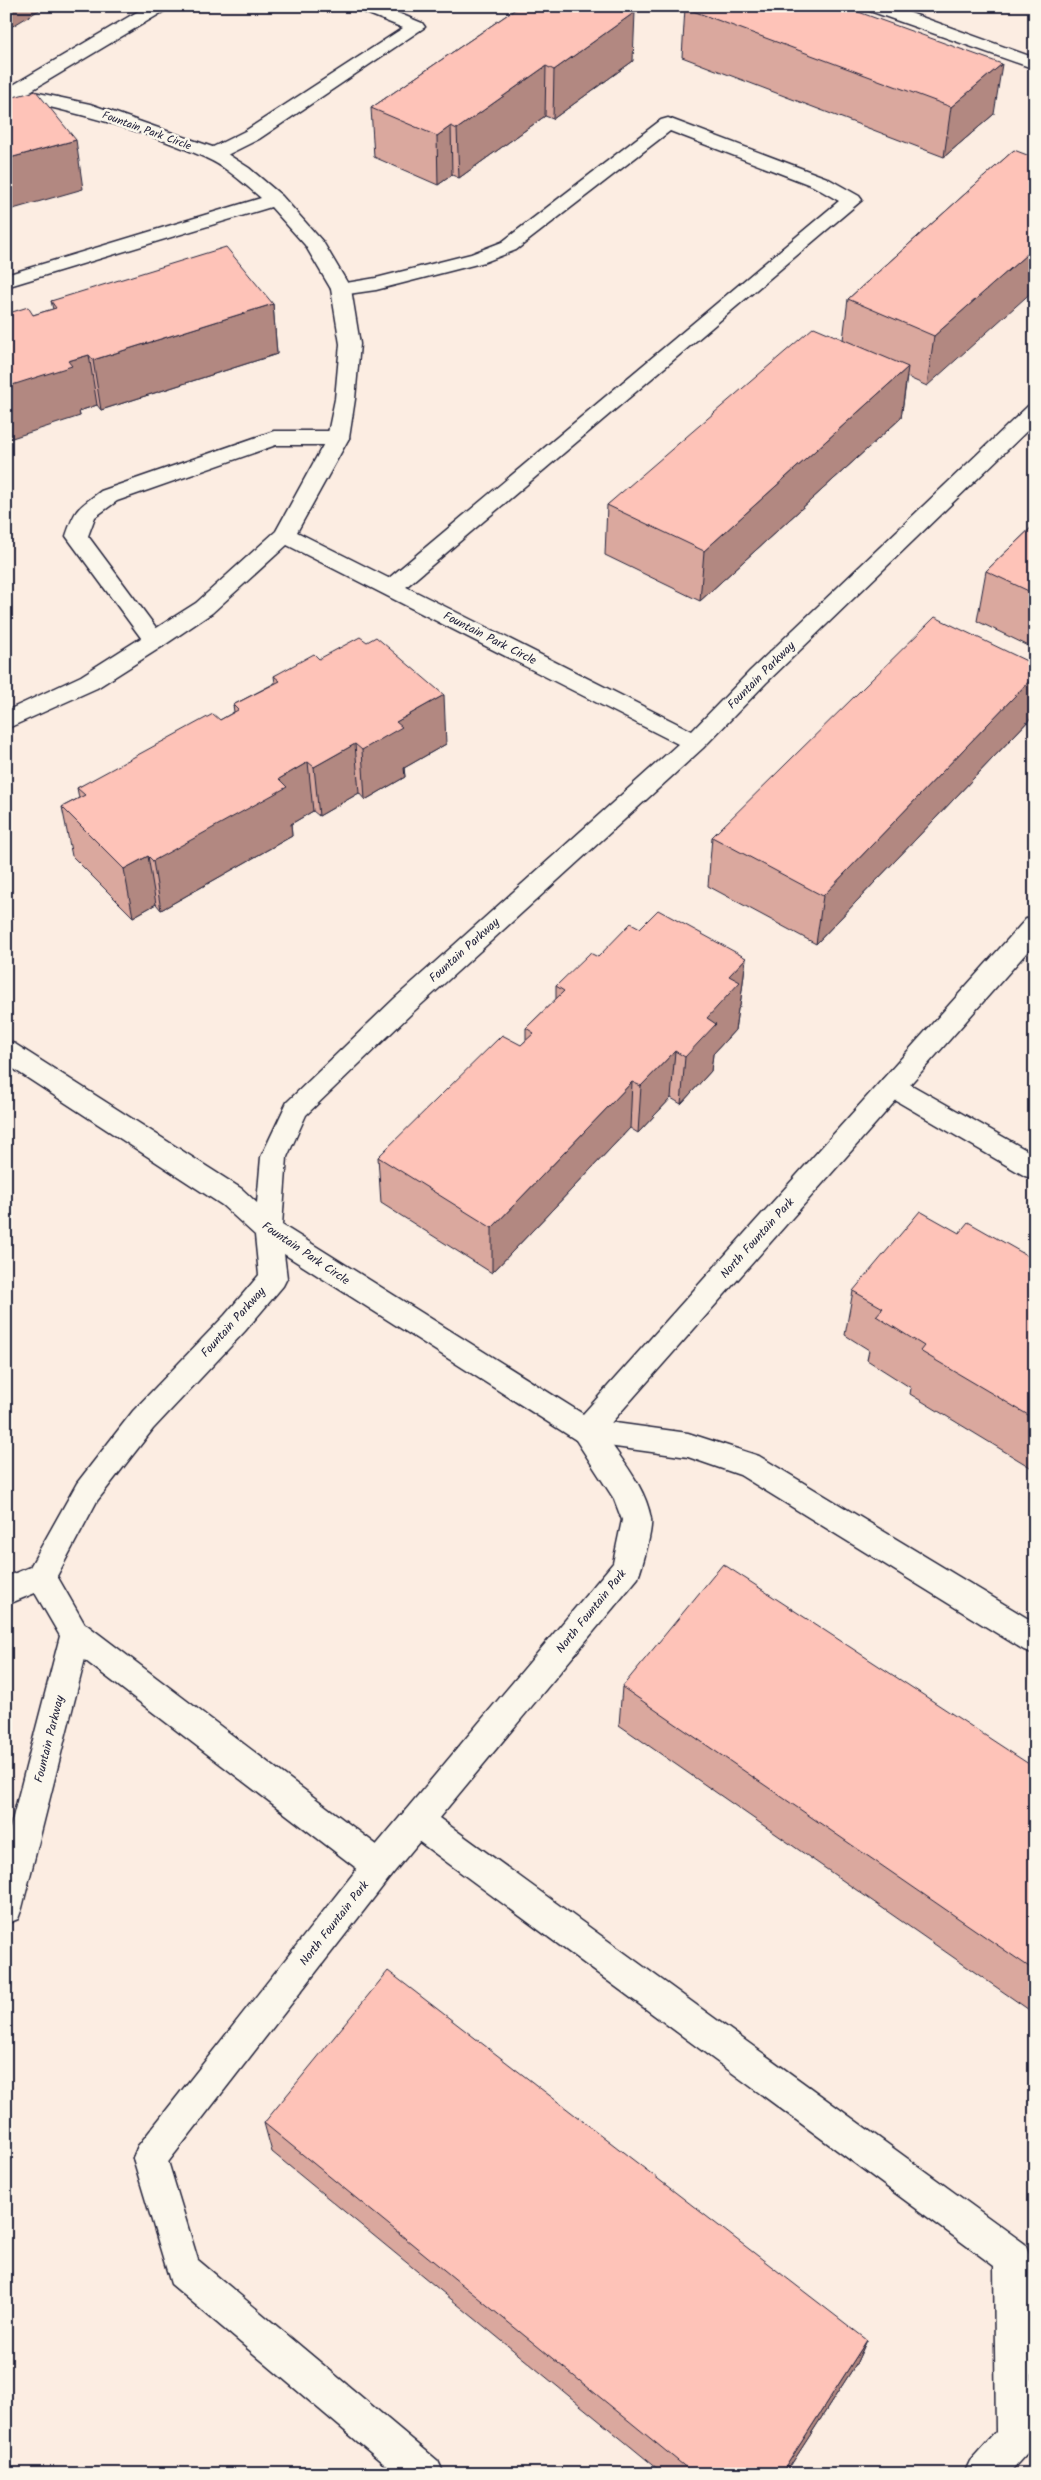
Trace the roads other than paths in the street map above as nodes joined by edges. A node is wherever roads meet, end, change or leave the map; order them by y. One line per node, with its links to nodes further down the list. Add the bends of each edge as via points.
1 (160, 6): 5 (street)
2 (365, 6): 6 (street, via 416,27 252,135)
3 (873, 6): 4 (street)
4 (1035, 64)
5 (11, 91): 6 (street, Fountain Park Circle, via 83,108)
6 (214, 154): 7 (street, Fountain Park Circle)
7 (275, 200): 8 (street); 9 (street, Fountain Park Circle, via 313,242)
8 (6, 281)
9 (341, 289): 11 (street, Fountain Park Circle, via 350,344); 13 (street, via 376,284 478,258 509,246 668,124 820,182 852,200)
10 (1035, 411): 16 (street, Fountain Parkway, via 758,677)
11 (338, 438): 12 (street, Fountain Park Circle); 14 (street, via 274,438 109,496 85,513 77,536)
12 (285, 535): 13 (street, Fountain Park Circle); 14 (street, Fountain Park Circle, via 204,608)
13 (391, 588): 16 (street, Fountain Park Circle)
14 (155, 641): 15 (street, Fountain Park Circle, via 89,682)
15 (6, 720)
16 (695, 742): 21 (street, Fountain Parkway, via 404,1005 296,1109 274,1157)
17 (1035, 926): 19 (street, North Fountain Park)
18 (6, 1051): 21 (street, Fountain Park Circle, via 232,1197)
19 (892, 1086): 20 (street); 22 (street, North Fountain Park)
20 (1035, 1168)
21 (268, 1230): 22 (street, Fountain Park Circle); 23 (street, Fountain Parkway, via 273,1278 143,1420 87,1492)
22 (586, 1432): 26 (street, via 688,1445 749,1464); 27 (street, North Fountain Park, via 626,1493 636,1520 627,1569)
23 (41, 1576): 24 (street); 25 (street)
24 (6, 1592)
25 (76, 1635): 28 (street); 29 (street, Fountain Parkway)
26 (1035, 1640)
27 (417, 1821): 28 (street, North Fountain Park); 31 (street, via 1012,2258 1015,2439)
28 (379, 1866): 30 (street, North Fountain Park, via 150,2158 184,2271)
29 (6, 1908)
30 (425, 2474)
31 (983, 2474)

